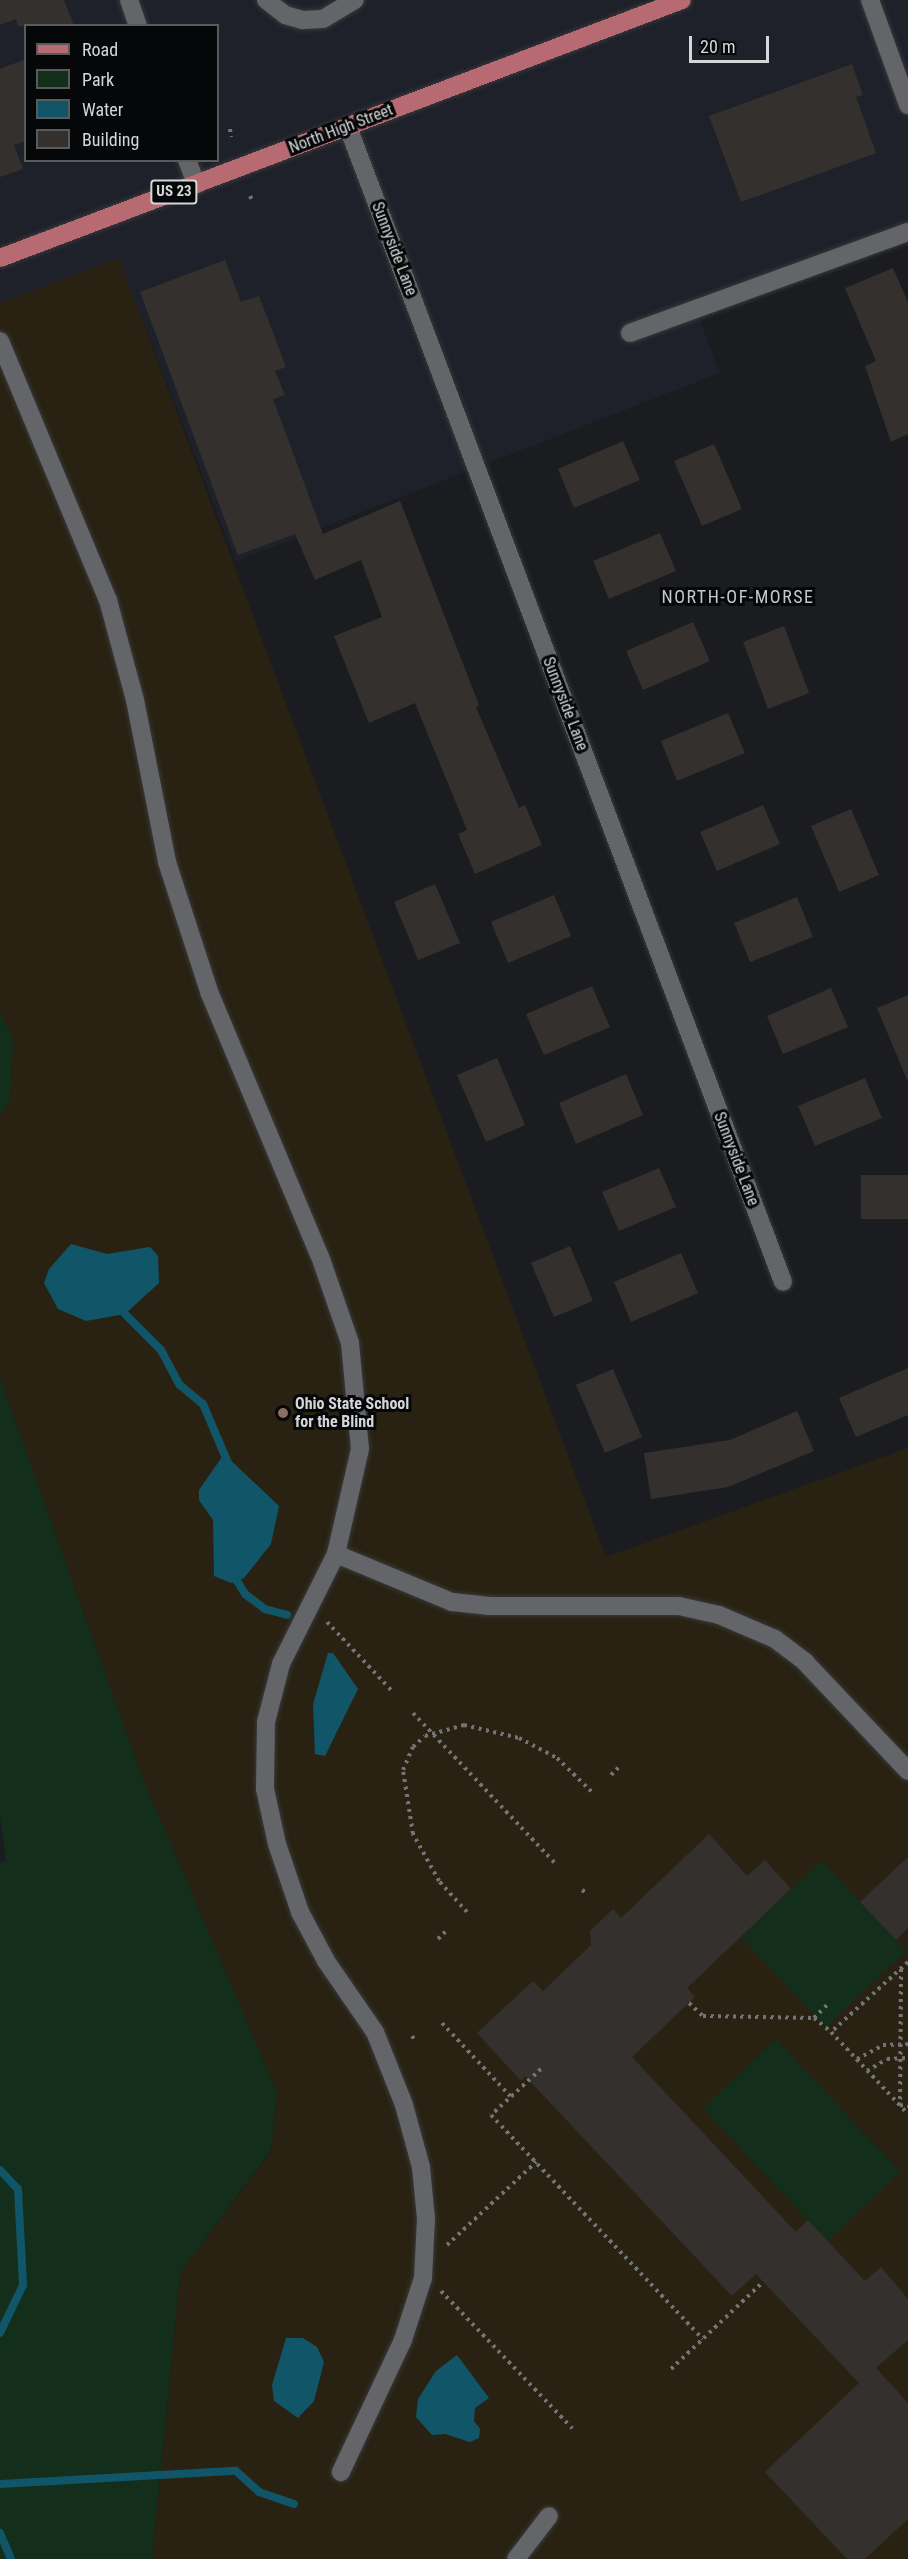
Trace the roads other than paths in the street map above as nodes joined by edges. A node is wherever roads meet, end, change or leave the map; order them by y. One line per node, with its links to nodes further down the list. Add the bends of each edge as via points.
1 (129, 0): 6 (street)
2 (266, 0): 3 (street, via 285,15 303,20 323,19)
3 (355, 0)
4 (682, 0): 8 (main road, North High Street / US 23)
5 (870, 0): 7 (street)
6 (137, 24)
7 (908, 105)
8 (348, 127): 10 (main road, North High Street / US 23); 15 (street, Sunnyside Lane)
9 (188, 162): 10 (street)
10 (196, 184): 12 (main road, North High Street / US 23)
11 (908, 232): 13 (street)
12 (0, 258)
13 (630, 333)
14 (0, 341): 16 (street, via 108,600 135,700 167,862 210,994 326,1271 350,1342 360,1449)
15 (783, 1282)
16 (336, 1554): 17 (street, via 453,1602 488,1606 680,1606 719,1615 775,1639 805,1662); 18 (street, via 280,1664 266,1722 265,1789 277,1844 300,1912 326,1961 375,2032 404,2105 421,2167 426,2219 423,2278 403,2340)
17 (908, 1771)
18 (341, 2472)
19 (549, 2516): 20 (street)
20 (516, 2559)

